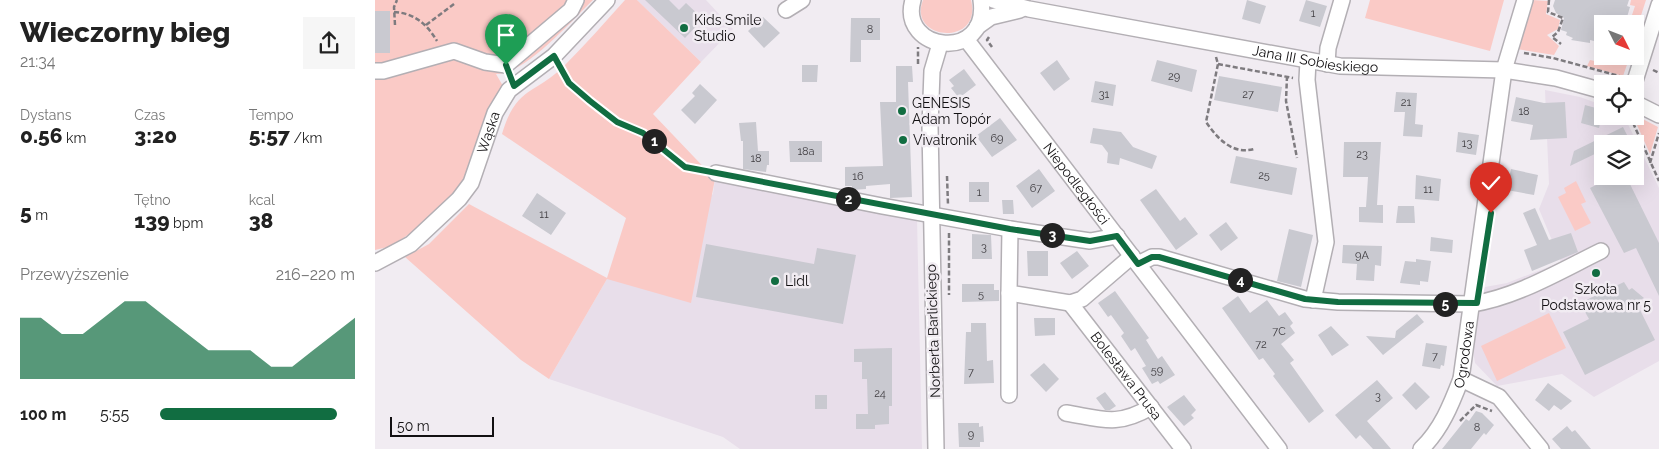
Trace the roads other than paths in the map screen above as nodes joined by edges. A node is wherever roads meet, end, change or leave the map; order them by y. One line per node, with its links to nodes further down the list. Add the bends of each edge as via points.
1 (576, 0): 17 (street, via 571,10)
2 (607, 0): 21 (street, Wąska, via 554,56)
3 (802, 0): 11 (street)
4 (913, 0): 14 (street, via 912,18 926,38)
5 (981, 0): 12 (street)
6 (993, 0): 10 (street, Jana III Sobieskiego)
7 (1342, 0): 16 (street, via 1328,48)
8 (1525, 0): 18 (street, Ogrodowa)
9 (1659, 4): 20 (street)
10 (1029, 9): 12 (street, Jana III Sobieskiego, via 991,16); 15 (street, Jana III Sobieskiego)
11 (787, 10)
12 (984, 30): 13 (street)
13 (966, 39): 14 (street); 28 (street, Niepodległości)
14 (939, 44): 26 (street, Norberta Barlickiego, via 932,80)
15 (1308, 61): 16 (street, Jana III Sobieskiego); 33 (street, via 1307,80 1326,242)
16 (1327, 64): 18 (street, Jana III Sobieskiego)
17 (506, 65): 19 (street, via 485,62 454,51); 21 (street)
18 (1504, 70): 22 (street, Jana III Sobieskiego, via 1556,78); 35 (street, Ogrodowa)
19 (375, 71)
20 (1637, 75)
21 (514, 86): 31 (street, Wąska, via 495,113 471,183 459,199 411,244)
22 (1594, 89)
23 (1644, 108): 24 (street)
24 (1659, 115)
25 (716, 173): 26 (street)
26 (931, 213): 27 (street); 40 (street, Norberta Barlickiego)
27 (1010, 229): 28 (street, via 1090,241); 32 (street)
28 (1117, 236): 30 (street, Niepodległości)
29 (1601, 251): 35 (street, via 1526,287 1488,302)
30 (1135, 260): 33 (street, via 1159,257); 34 (street, via 1082,299); 42 (street, Niepodległości)
31 (375, 263)
32 (1009, 293): 34 (street); 37 (street)
33 (1313, 300): 35 (street)
34 (1070, 303): 38 (street, Bolesława Prusa)
35 (1472, 304): 36 (street, Ogrodowa)
36 (1461, 379): 43 (street, Ogrodowa, via 1446,414 1432,438); 44 (street, via 1499,397)
37 (1009, 395)
38 (1151, 407): 39 (street, via 1134,417 1114,421); 41 (street, Bolesława Prusa)
39 (1066, 413)
40 (936, 449)
41 (1183, 449)
42 (1279, 449)
43 (1421, 449)
44 (1541, 449)

